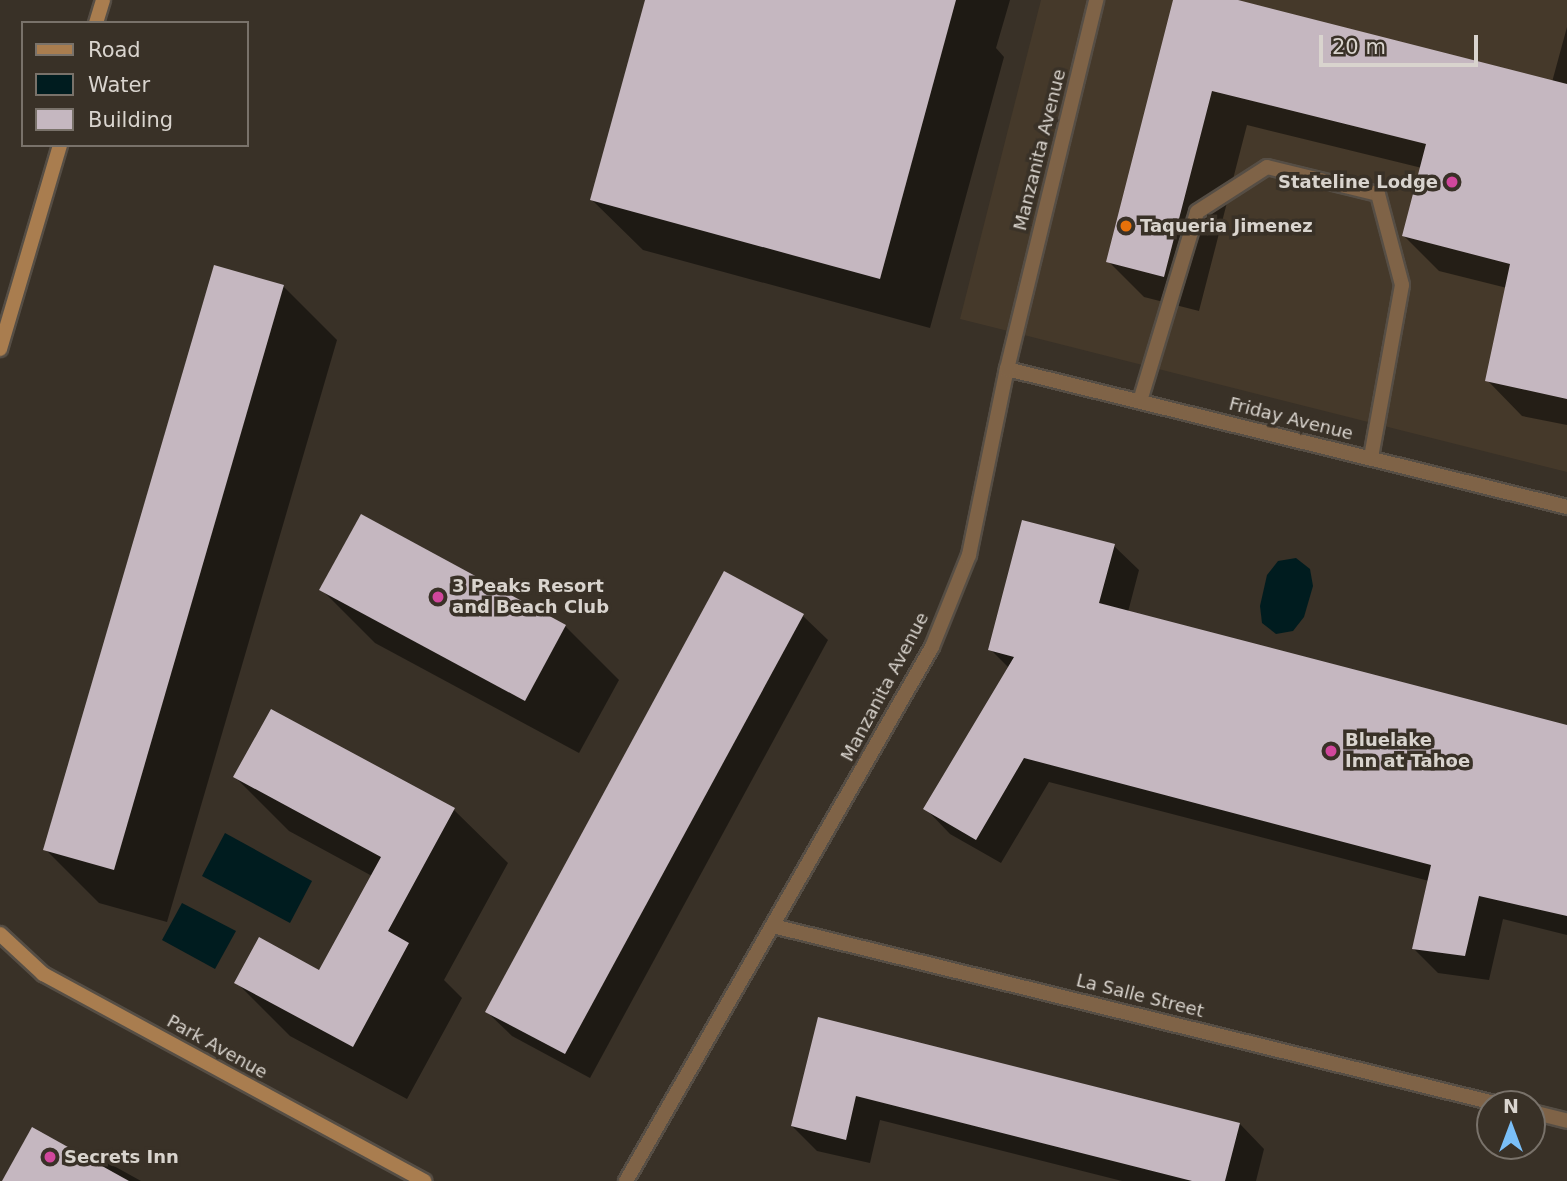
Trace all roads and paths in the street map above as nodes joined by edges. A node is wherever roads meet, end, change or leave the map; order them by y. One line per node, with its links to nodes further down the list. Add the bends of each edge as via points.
1 (103, 0): 3 (street)
2 (1096, 0): 6 (street, Manzanita Avenue)
3 (97, 21)
4 (59, 147): 5 (street)
5 (0, 349)
6 (1007, 369): 7 (street, Friday Avenue); 10 (street, Manzanita Avenue, via 969,555 932,647)
7 (1140, 401): 8 (street, Friday Avenue); 8 (street, via 1197,212 1267,167 1378,194 1402,285)
8 (1371, 458): 9 (street, Friday Avenue)
9 (1567, 507)
10 (773, 926): 12 (street, La Salle Street); 16 (street, Manzanita Avenue)
11 (0, 934): 15 (street, Park Avenue, via 43,974)
12 (1476, 1099)
13 (1546, 1116): 14 (street)
14 (1567, 1121)
15 (424, 1181)
16 (626, 1181)

